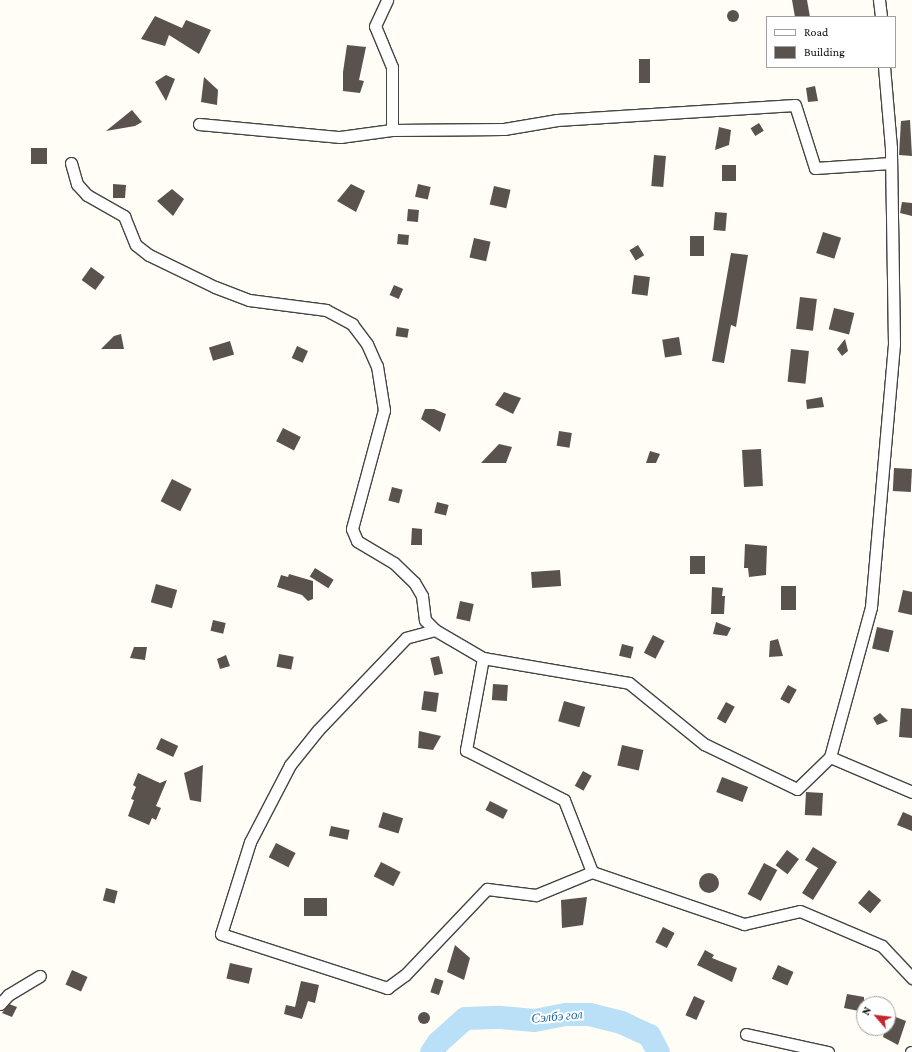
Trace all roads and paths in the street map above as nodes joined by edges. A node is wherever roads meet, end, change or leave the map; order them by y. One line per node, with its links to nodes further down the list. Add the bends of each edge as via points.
1 (387, 0): 6 (street, via 375,26 392,67)
2 (879, 0): 3 (street)
3 (880, 16)
4 (884, 68): 7 (street)
5 (199, 124): 6 (street, via 340,137)
6 (392, 130): 7 (street, via 504,129 557,120 795,105 815,168)
7 (891, 162): 11 (street, via 894,344 871,607)
8 (71, 163): 9 (street, via 77,184 87,195 124,216 136,245 149,255 215,287 249,300 326,310 352,324 367,344 377,366 384,410 352,529 357,541 394,563 414,582 422,596 425,620)
9 (435, 630): 10 (street); 13 (street, via 406,638 345,701 290,765 250,842 221,934 387,988 405,975 487,889 536,895)
10 (483, 658): 11 (street, via 629,683 704,744 797,789); 13 (street, via 466,750 564,800)
11 (830, 757): 12 (street)
12 (912, 792)
13 (592, 872): 15 (street, via 744,924 800,911 882,946)
14 (40, 976): 16 (street, via 8,995)
15 (912, 978)
16 (0, 1004)
17 (746, 1034): 18 (street)
18 (828, 1052)

